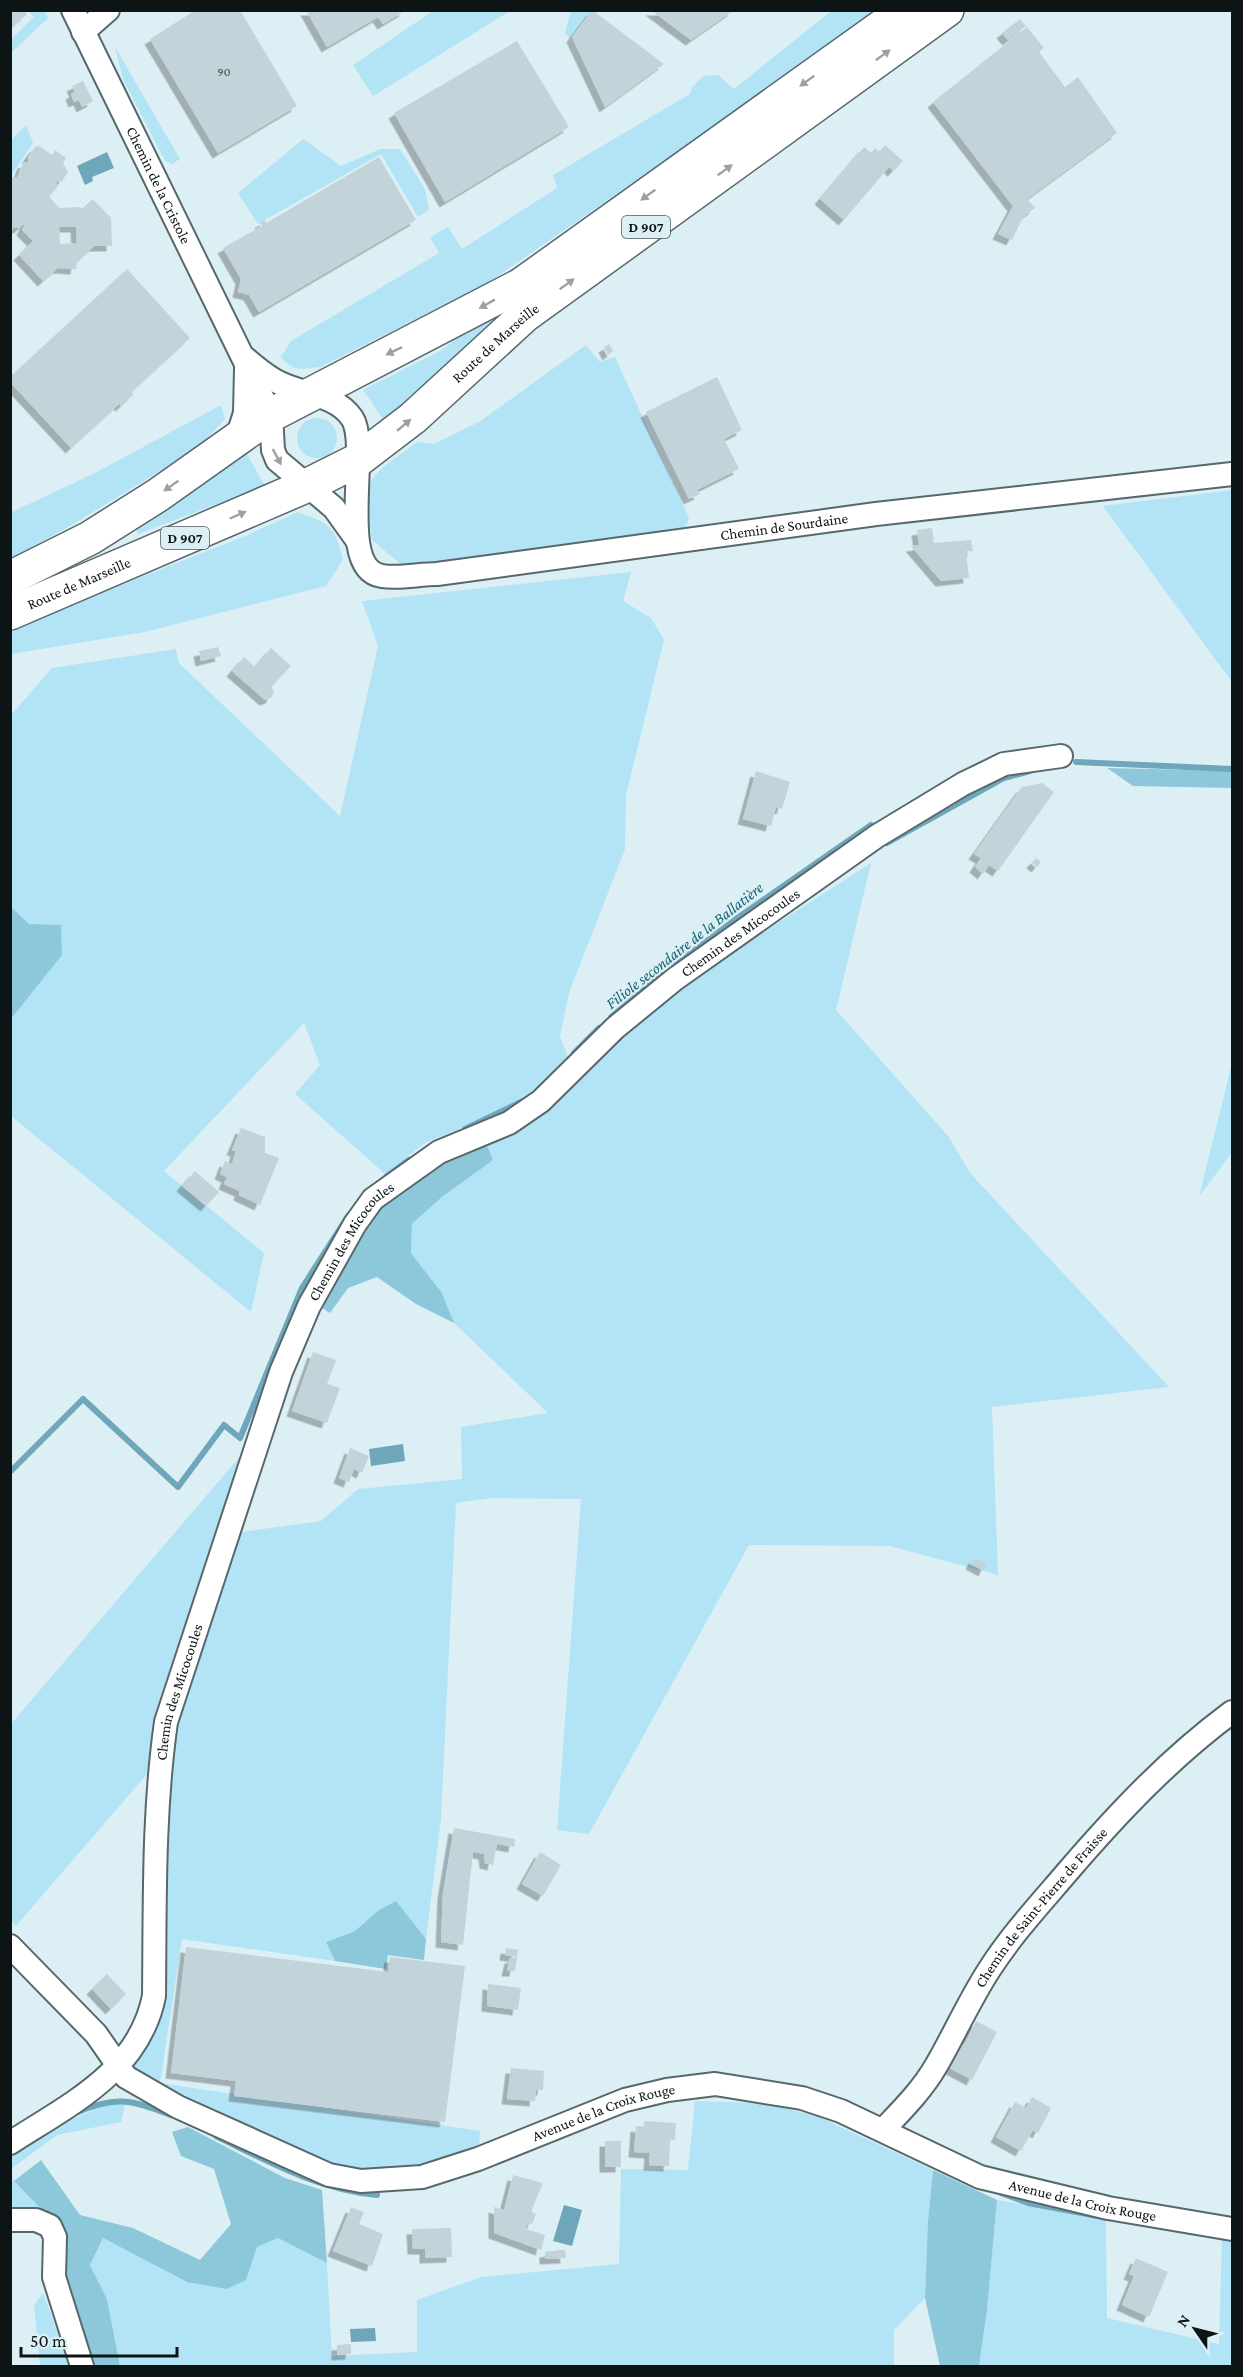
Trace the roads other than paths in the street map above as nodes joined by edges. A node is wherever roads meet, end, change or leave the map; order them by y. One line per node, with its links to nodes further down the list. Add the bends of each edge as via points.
1 (73, 10): 5 (street, Chemin de la Cristole)
2 (108, 10): 5 (street)
3 (905, 10): 7 (main road, Route de Marseille / D 907, one-way to 7, via 521,285)
4 (947, 10): 10 (main road, Route de Marseille / D 907, one-way to 4, via 413,418 524,316)
5 (83, 32): 6 (street, Chemin de la Cristole)
6 (245, 358): 7 (street, via 274,381); 8 (street, Chemin de la Cristole); 9 (street, via 245,413)
7 (312, 393): 8 (main road, Route de Marseille / D 907); 10 (street, via 352,417)
8 (271, 416): 9 (main road, Route de Marseille / D 907); 12 (street, one-way to 12, via 277,460)
9 (236, 441): 14 (main road, Route de Marseille / D 907, one-way to 14, via 90,538)
10 (358, 460): 12 (main road, Route de Marseille / D 907); 13 (street, Chemin de Sourdaine, via 354,505)
11 (1233, 474): 13 (street, Chemin de Sourdaine, via 876,514 437,574 380,576 369,569)
12 (308, 485): 13 (street, Chemin de Sourdaine, via 334,508); 15 (main road, Route de Marseille / D 907, one-way to 12)
13 (358, 543)
14 (10, 578)
15 (10, 612)
16 (1061, 756): 19 (street, Chemin des Micocoules, via 1005,764 963,784 877,836 675,979 615,1028 541,1101 508,1123 439,1152 408,1171 373,1199 355,1224 309,1306 281,1372 166,1722 155,1827 154,1996 138,2042)
17 (1233, 1712): 20 (street, Chemin de Saint-Pierre de Fraisse, via 1156,1774 1018,1928 988,1972 935,2068 914,2098)
18 (10, 1946): 19 (street, Avenue de la Croix Rouge, via 96,2034)
19 (118, 2068): 20 (street, Avenue de la Croix Rouge, via 150,2093 178,2107 329,2175 361,2181 422,2177 478,2159 625,2100 715,2084 802,2098); 21 (street)
20 (884, 2129): 23 (street, Avenue de la Croix Rouge, via 980,2177 1108,2208)
21 (10, 2143)
22 (10, 2220): 24 (street, via 36,2220 50,2226 55,2237 54,2277)
23 (1233, 2229)
24 (82, 2367)

